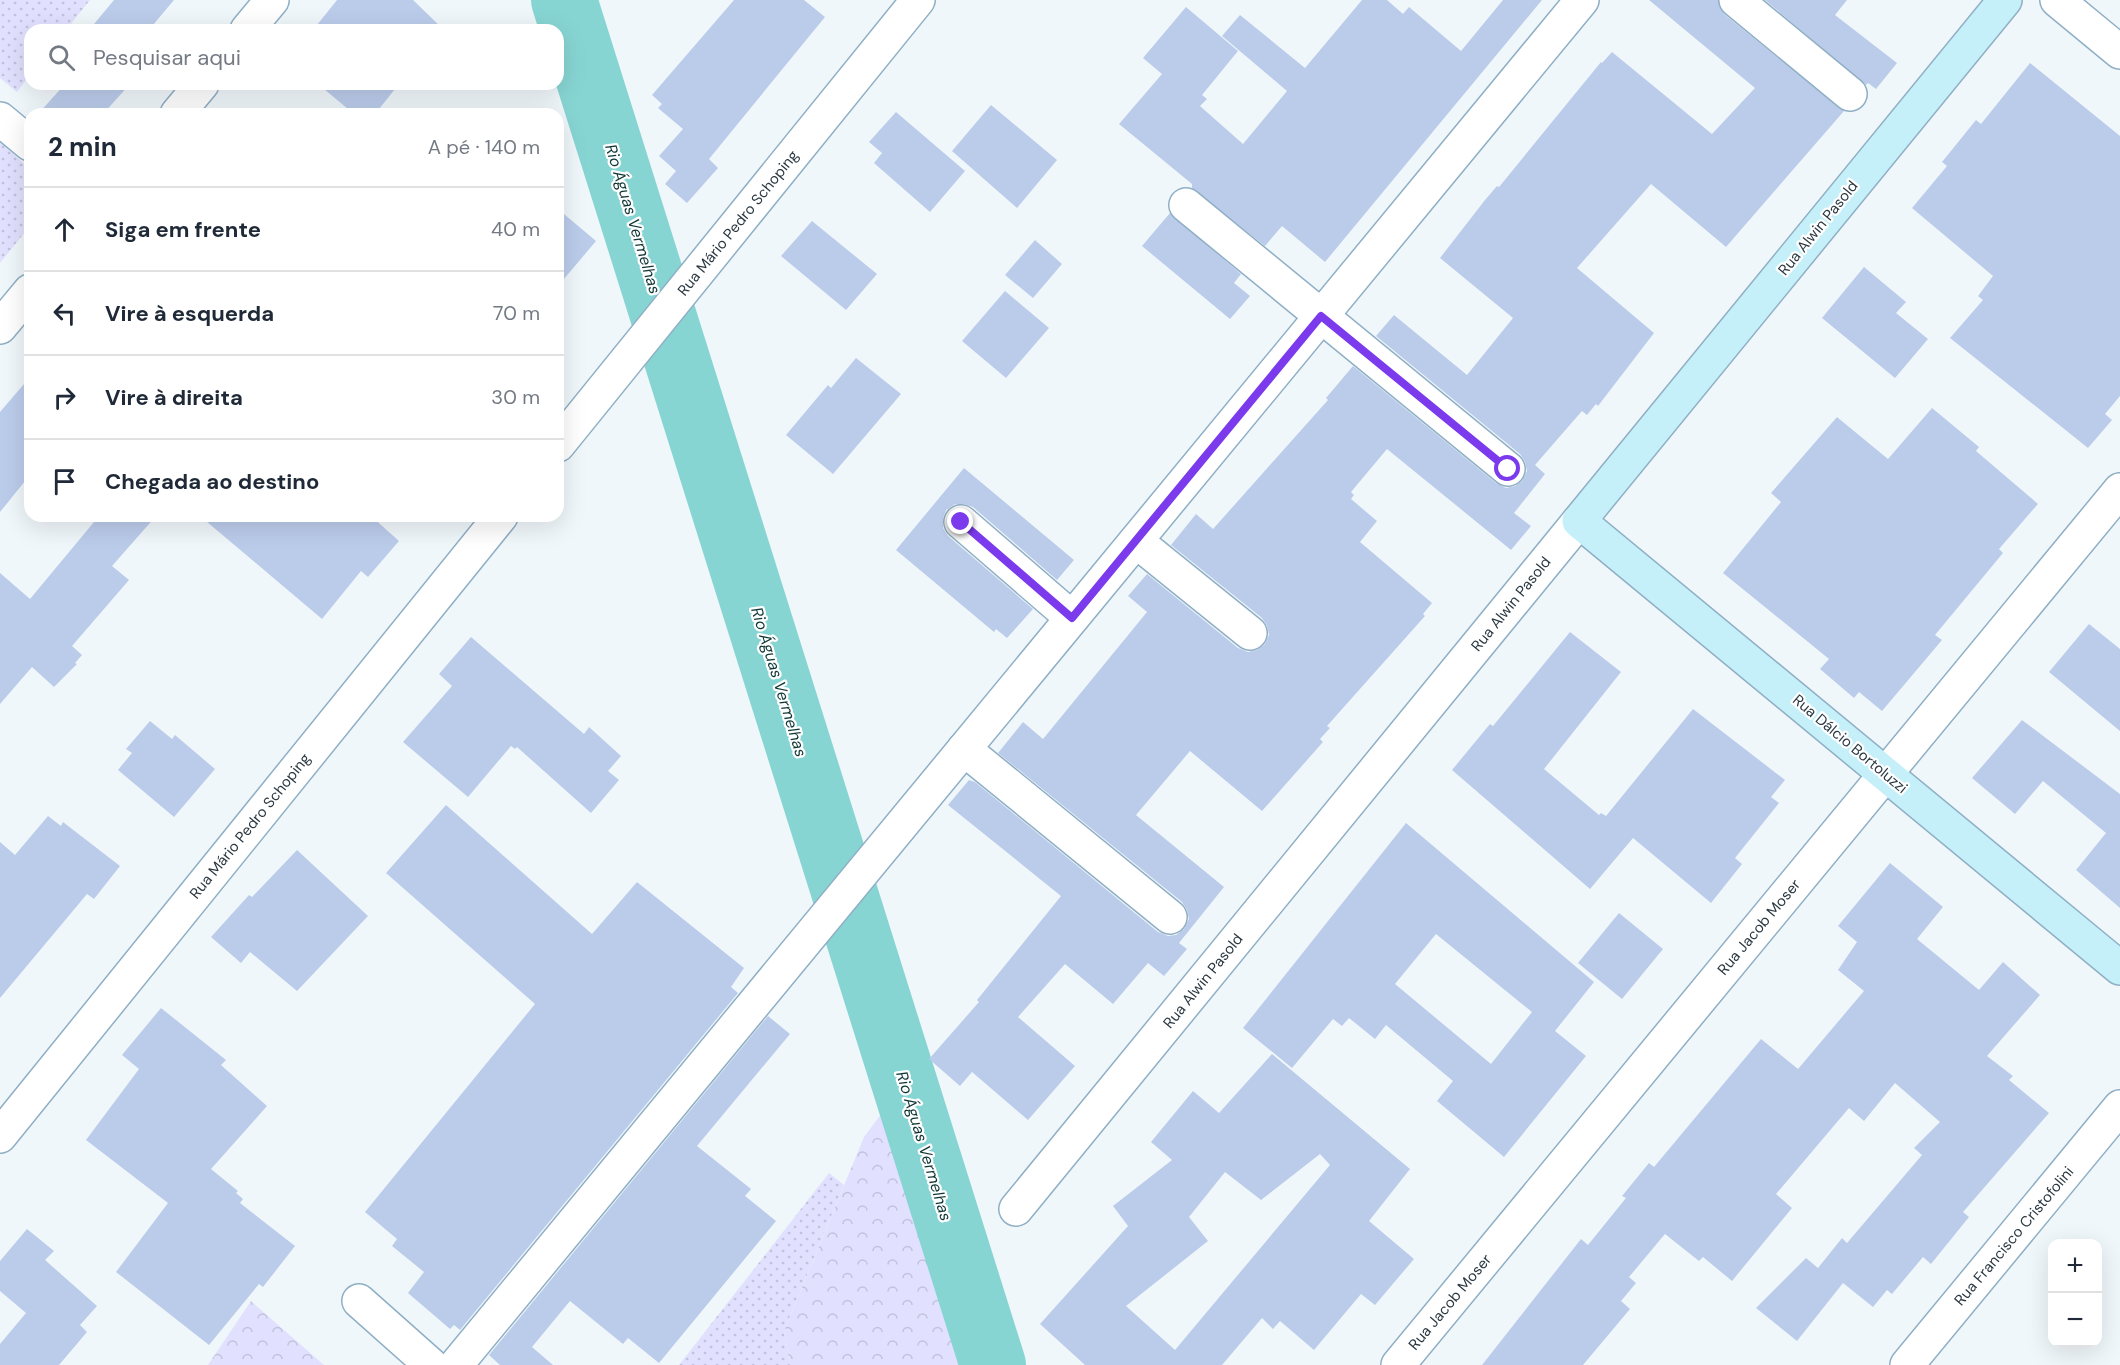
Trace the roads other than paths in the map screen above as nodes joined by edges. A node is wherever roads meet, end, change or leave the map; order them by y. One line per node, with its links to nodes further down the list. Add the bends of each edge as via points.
1 (272, 0): 7 (street)
2 (918, 0): 18 (street, Rua Mário Pedro Schoping)
3 (1582, 0): 16 (street)
4 (1736, 0): 10 (street)
5 (2005, 0): 21 (street, Rua Alwin Pasold)
6 (2056, 0): 8 (street)
7 (252, 24)
8 (2120, 52)
9 (197, 90): 11 (street)
10 (1850, 94)
11 (182, 108)
12 (0, 118): 13 (street)
13 (24, 139)
14 (1186, 205): 16 (street)
15 (24, 298): 17 (street)
16 (1321, 316): 19 (street); 24 (street)
17 (0, 327)
18 (564, 438)
19 (1508, 469)
20 (2120, 490): 28 (street, Rua Jacob Moser)
21 (1579, 521): 28 (street, Rua Dálcio Bortoluzzi); 33 (street, Rua Alwin Pasold)
22 (487, 522): 32 (street, Rua Mário Pedro Schoping)
23 (961, 522): 25 (street)
24 (1136, 540): 25 (street); 26 (street)
25 (1072, 618): 27 (street)
26 (1250, 633)
27 (964, 749): 29 (street); 36 (street)
28 (1886, 774): 30 (street, Rua Dálcio Bortoluzzi); 37 (street, Rua Jacob Moser)
29 (1170, 916)
30 (2120, 968)
31 (2120, 1107): 38 (street, Rua Francisco Cristofolini)
32 (0, 1136)
33 (1016, 1209)
34 (359, 1301): 35 (street)
35 (431, 1365)
36 (456, 1365)
37 (1398, 1365)
38 (1907, 1365)

